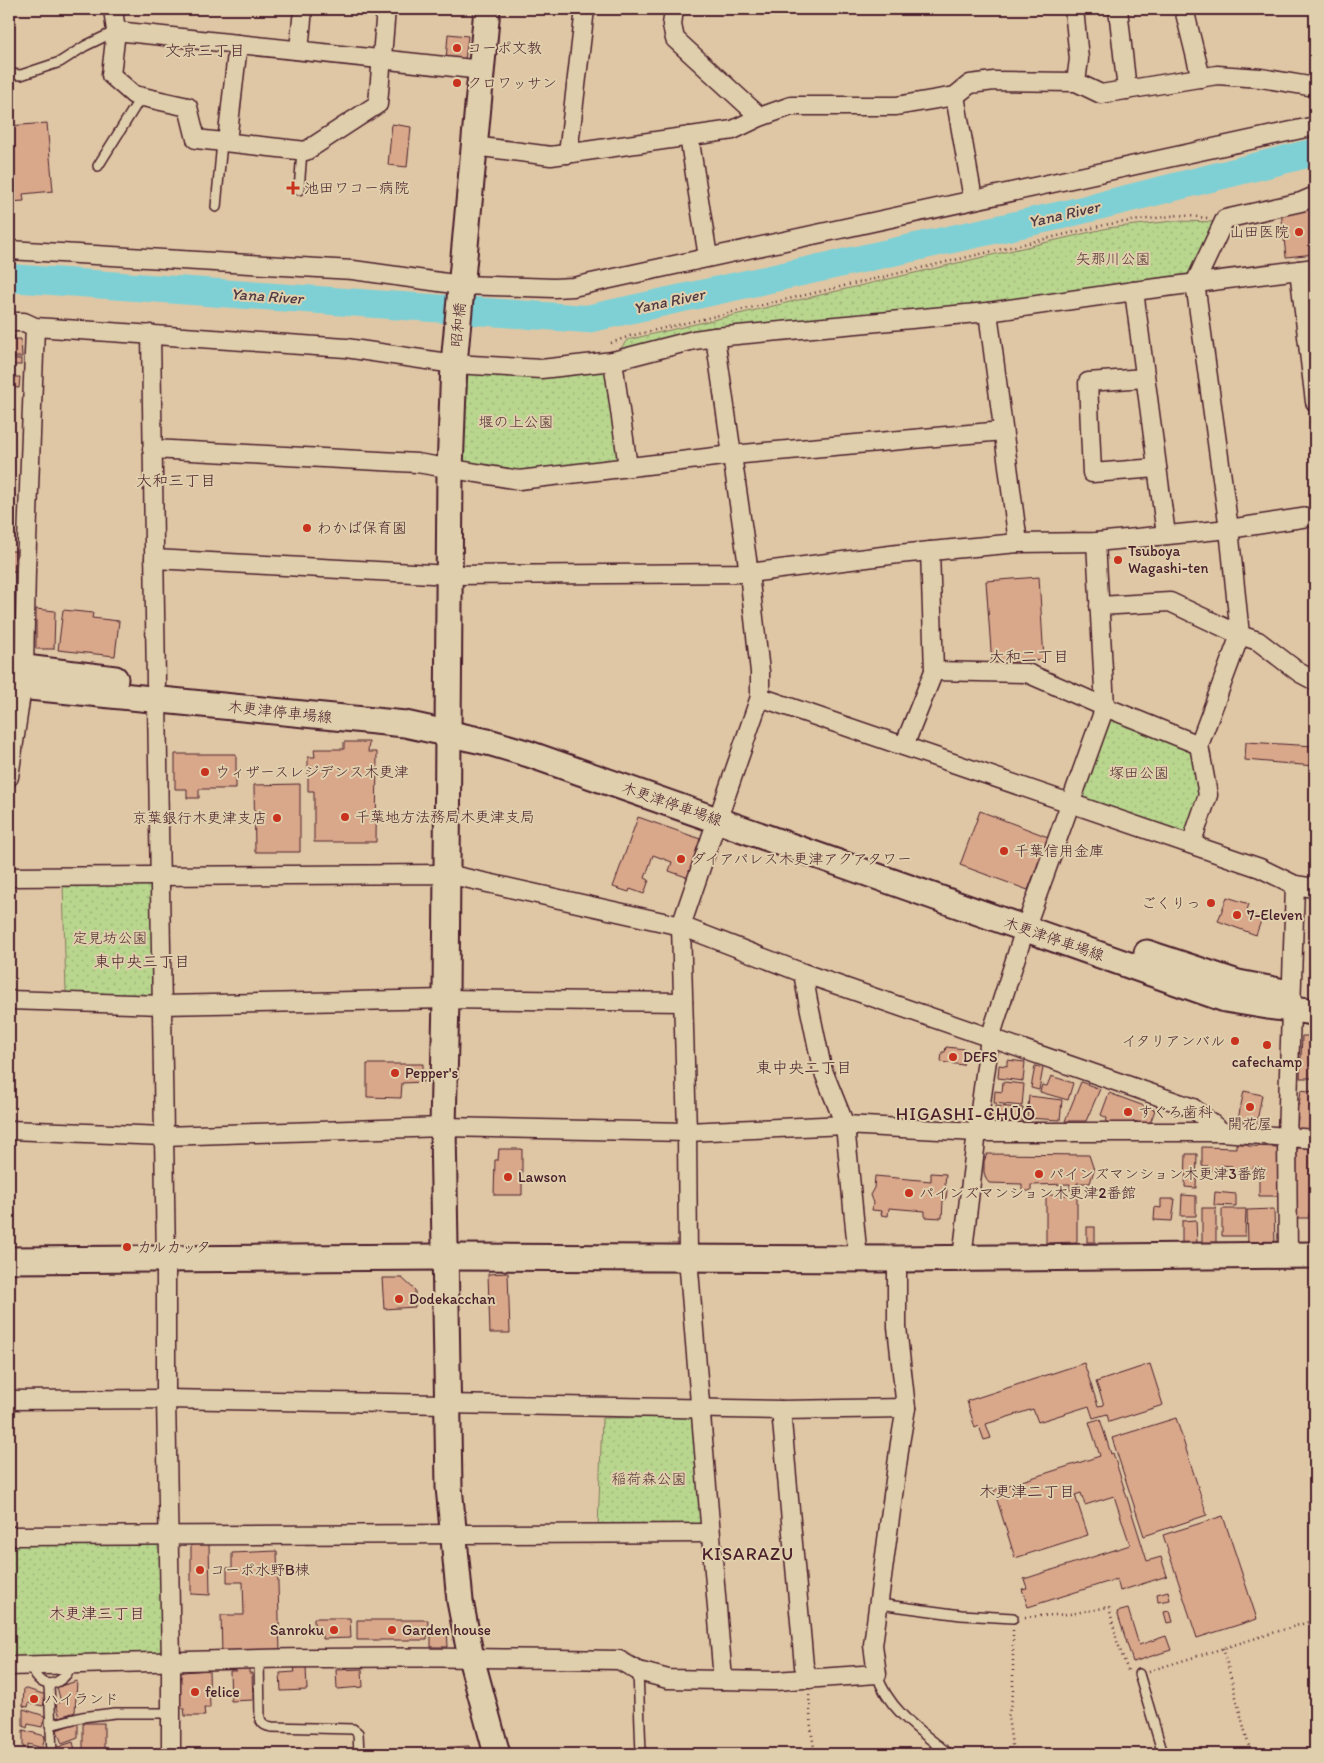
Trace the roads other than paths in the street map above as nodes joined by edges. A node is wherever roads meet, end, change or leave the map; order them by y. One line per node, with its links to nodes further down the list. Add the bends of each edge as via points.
1 (113, 9): 10 (street)
2 (303, 9): 12 (street)
3 (386, 9): 13 (street)
4 (487, 9): 14 (street, 昭和橋)
5 (585, 9): 28 (street)
6 (674, 9): 22 (street, via 672,25 676,39)
7 (1074, 9): 17 (street, via 1079,60)
8 (1118, 9): 19 (street)
9 (1184, 9): 16 (street)
10 (116, 31): 11 (street); 15 (lane, via 60,62 21,75); 21 (street, via 111,75 134,96)
11 (238, 44): 12 (street); 25 (street)
12 (299, 50): 13 (street)
13 (382, 59): 14 (street); 27 (street, via 378,104)
14 (482, 70): 26 (street, 昭和橋)
15 (9, 74)
16 (1201, 78): 18 (street, via 1217,75 1261,78); 19 (street)
17 (1076, 82): 19 (street, via 1101,94); 20 (street, via 994,81 970,84)
18 (1315, 87)
19 (1127, 90)
20 (955, 96): 22 (street, via 896,106 791,106); 32 (street)
21 (141, 97): 25 (street, via 188,107 196,139); 29 (lane)
22 (760, 117): 24 (street, via 733,130)
23 (1315, 126): 32 (street)
24 (689, 136): 28 (street); 35 (street)
25 (225, 142): 27 (street); 33 (lane)
26 (474, 146): 28 (street, via 551,156); 38 (street, 昭和橋)
27 (302, 151): 30 (lane)
28 (568, 154)
29 (98, 166)
30 (299, 190)
31 (1315, 196): 37 (street, via 1225,219)
32 (973, 199): 35 (street)
33 (216, 206)
34 (9, 250): 38 (street, via 353,270)
35 (708, 257): 38 (street, via 573,287)
36 (1307, 269): 37 (street); 45 (street)
37 (1195, 283): 39 (street); 57 (street)
38 (461, 285): 47 (street, 昭和橋)
39 (1134, 290): 40 (street); 48 (street)
40 (988, 312): 44 (street); 50 (street)
41 (9, 322): 42 (street, via 24,322)
42 (35, 327): 43 (street); 68 (street, via 26,569)
43 (151, 334): 47 (street, via 346,348); 51 (street)
44 (715, 337): 46 (street); 52 (street)
45 (1311, 340): 49 (street)
46 (608, 353): 47 (street, via 541,368); 53 (street)
47 (454, 364): 55 (street, 昭和橋)
48 (1145, 378): 54 (street); 54 (street, via 1088,382 1092,473)
49 (1315, 402)
50 (1003, 431): 52 (street); 60 (street)
51 (152, 449): 55 (street, via 417,463); 62 (street)
52 (732, 456): 53 (street); 63 (street)
53 (628, 467): 55 (street, via 520,480)
54 (1157, 468): 58 (street)
55 (450, 470): 64 (street, 昭和橋)
56 (1315, 516): 57 (street)
57 (1228, 529): 58 (street); 66 (street)
58 (1166, 536): 59 (street)
59 (1096, 542): 60 (street); 65 (street)
60 (1018, 543): 61 (street)
61 (930, 551): 63 (street); 67 (street)
62 (154, 559): 64 (street); 70 (street)
63 (749, 573): 64 (street); 71 (street)
64 (450, 575): 73 (street, 昭和橋)
65 (1100, 606): 66 (street, via 1170,602); 72 (street)
66 (1240, 635): 69 (street, via 1258,641); 74 (street)
67 (934, 670): 72 (street, via 1027,673); 75 (street)
68 (16, 676): 70 (street, 木更津停車場線); 76 (street)
69 (1315, 682)
70 (156, 692): 73 (street, 木更津停車場線, via 401,710); 81 (street)
71 (760, 697): 75 (street); 78 (street)
72 (1106, 708): 74 (street); 77 (street)
73 (448, 726): 78 (street, 木更津停車場線, via 496,729); 80 (street, 昭和橋)
74 (1199, 745): 79 (street, via 1208,795)
75 (904, 746): 77 (street)
76 (9, 777)
77 (1070, 803): 79 (street); 85 (street)
78 (720, 813): 85 (street, 木更津停車場線); 86 (street)
79 (1191, 844): 83 (street, via 1260,868)
80 (447, 874): 81 (street); 86 (street); 89 (street, 昭和橋)
81 (159, 875): 82 (street); 93 (street)
82 (9, 877)
83 (1295, 886): 84 (street); 92 (street)
84 (1315, 888)
85 (1028, 921): 92 (street, 木更津停車場線); 94 (street)
86 (681, 926): 87 (street); 91 (street)
87 (803, 973): 94 (street); 95 (street, via 822,1068)
88 (1315, 995): 92 (street, 木更津停車場線)
89 (446, 999): 91 (street); 93 (street); 96 (street, 昭和橋)
90 (9, 1000): 93 (street)
91 (683, 1002): 98 (street)
92 (1299, 1004): 102 (street)
93 (162, 1005): 101 (street)
94 (990, 1038): 99 (street); 100 (street, via 1193,1108)
95 (845, 1125): 98 (street); 99 (street); 109 (street)
96 (443, 1127): 98 (street); 101 (street); 106 (street, 昭和橋)
97 (9, 1130): 101 (street)
98 (687, 1132): 107 (street)
99 (977, 1132): 100 (street); 108 (street)
100 (1222, 1132): 102 (street)
101 (164, 1136): 112 (street)
102 (1287, 1136): 103 (street); 104 (street)
103 (1315, 1139)
104 (1288, 1255): 105 (street); 108 (street)
105 (1315, 1255)
106 (445, 1257): 107 (street); 112 (street); 115 (street, 昭和橋)
107 (688, 1258): 109 (street); 116 (street)
108 (962, 1258): 110 (street)
109 (858, 1259): 110 (street)
110 (897, 1259): 117 (street, via 898,1326)
111 (9, 1260): 112 (street)
112 (166, 1260): 113 (street)
113 (166, 1399): 114 (street); 115 (street); 122 (street)
114 (9, 1400)
115 (447, 1404): 116 (street); 120 (street, 昭和橋, via 448,1487)
116 (700, 1408): 118 (street); 119 (street)
117 (906, 1408): 118 (street); 123 (street)
118 (781, 1410): 134 (street, via 804,1666)
119 (710, 1533): 120 (street); 135 (street)
120 (454, 1534): 122 (street); 125 (street, 昭和橋, via 460,1601)
121 (9, 1536): 122 (street)
122 (168, 1536): 127 (street)
123 (879, 1604): 124 (lane); 132 (street, via 873,1645)
124 (1013, 1618)
125 (470, 1658): 126 (street); 131 (street, via 619,1660); 143 (street, 昭和橋)
126 (260, 1659): 127 (street); 142 (lane, via 260,1719 266,1726 353,1729 358,1734)
127 (171, 1662): 128 (street); 137 (street)
128 (72, 1664): 129 (street); 136 (lane, via 70,1673)
129 (32, 1665): 130 (street); 136 (lane, via 36,1677)
130 (9, 1666)
131 (638, 1671): 135 (street, via 668,1679); 144 (lane)
132 (877, 1674): 134 (street); 139 (lane, via 880,1686 903,1716)
133 (1139, 1674): 147 (lane)
134 (809, 1679): 135 (street)
135 (723, 1680)
136 (49, 1684): 138 (lane)
137 (171, 1713): 138 (lane, via 115,1713); 141 (street)
138 (50, 1725): 140 (lane)
139 (939, 1746): 145 (lane); 146 (lane)
140 (52, 1754)
141 (171, 1754)
142 (359, 1754)
143 (497, 1754)
144 (641, 1754)
145 (931, 1754)
146 (949, 1754)
147 (1163, 1754)

